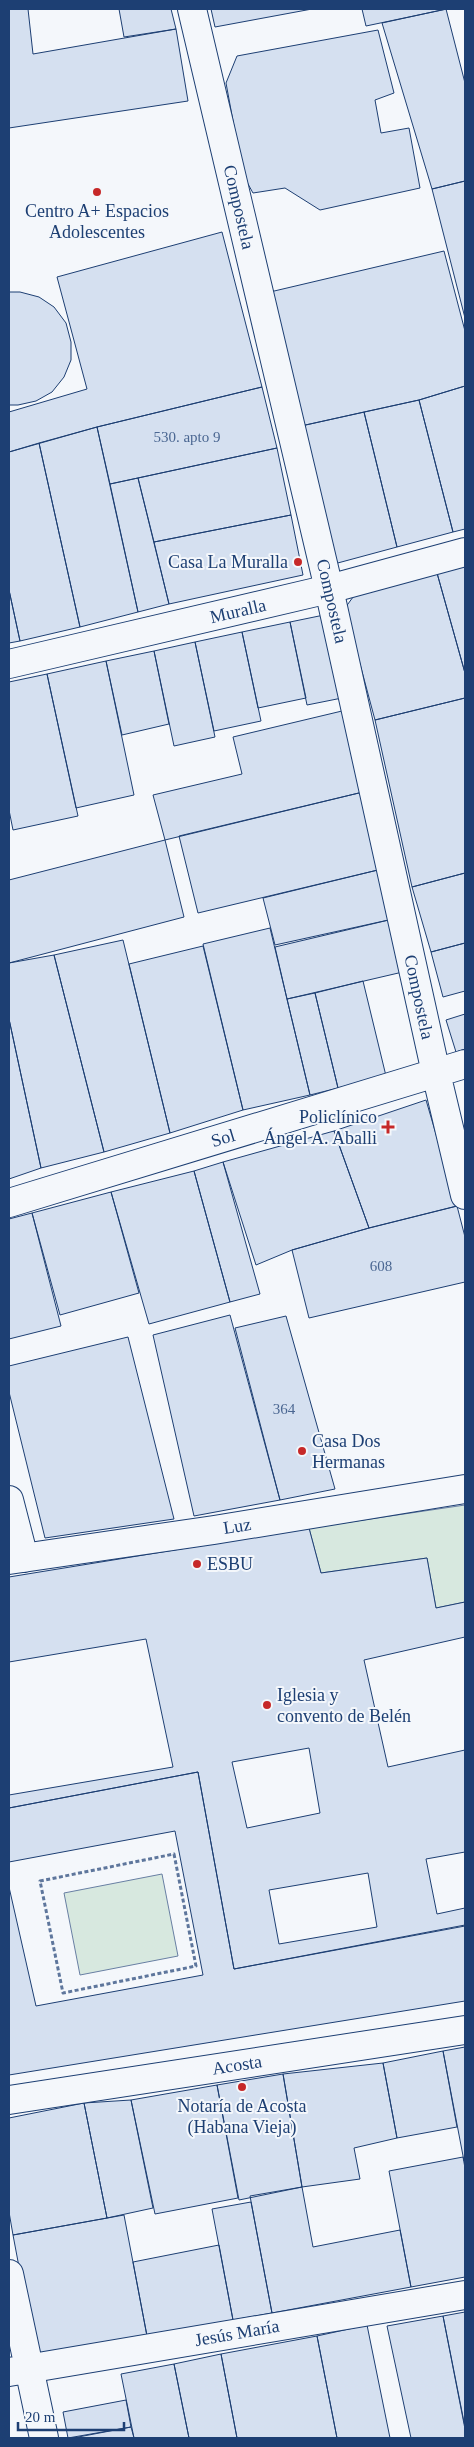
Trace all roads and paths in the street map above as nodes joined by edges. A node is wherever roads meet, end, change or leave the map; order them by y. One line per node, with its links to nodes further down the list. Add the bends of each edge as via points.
1 (192, 9): 3 (street, Compostela)
2 (465, 552): 3 (street, Muralla)
3 (329, 589): 4 (street, Muralla); 6 (street, Compostela)
4 (9, 664)
5 (465, 1064): 6 (street, Sol)
6 (436, 1073): 7 (street, Compostela); 8 (street, Sol)
7 (465, 1195)
8 (9, 1203)
9 (465, 1489): 11 (street, Luz)
10 (9, 1500): 11 (street)
11 (16, 1559)
12 (40, 1881): 12 (path, via 174,1854 196,1966 63,1993)
13 (465, 2030): 14 (street, Acosta)
14 (9, 2100)
15 (9, 2274): 17 (street)
16 (465, 2295): 17 (street, Jesús María)
17 (19, 2370): 18 (street)
18 (44, 2438)

